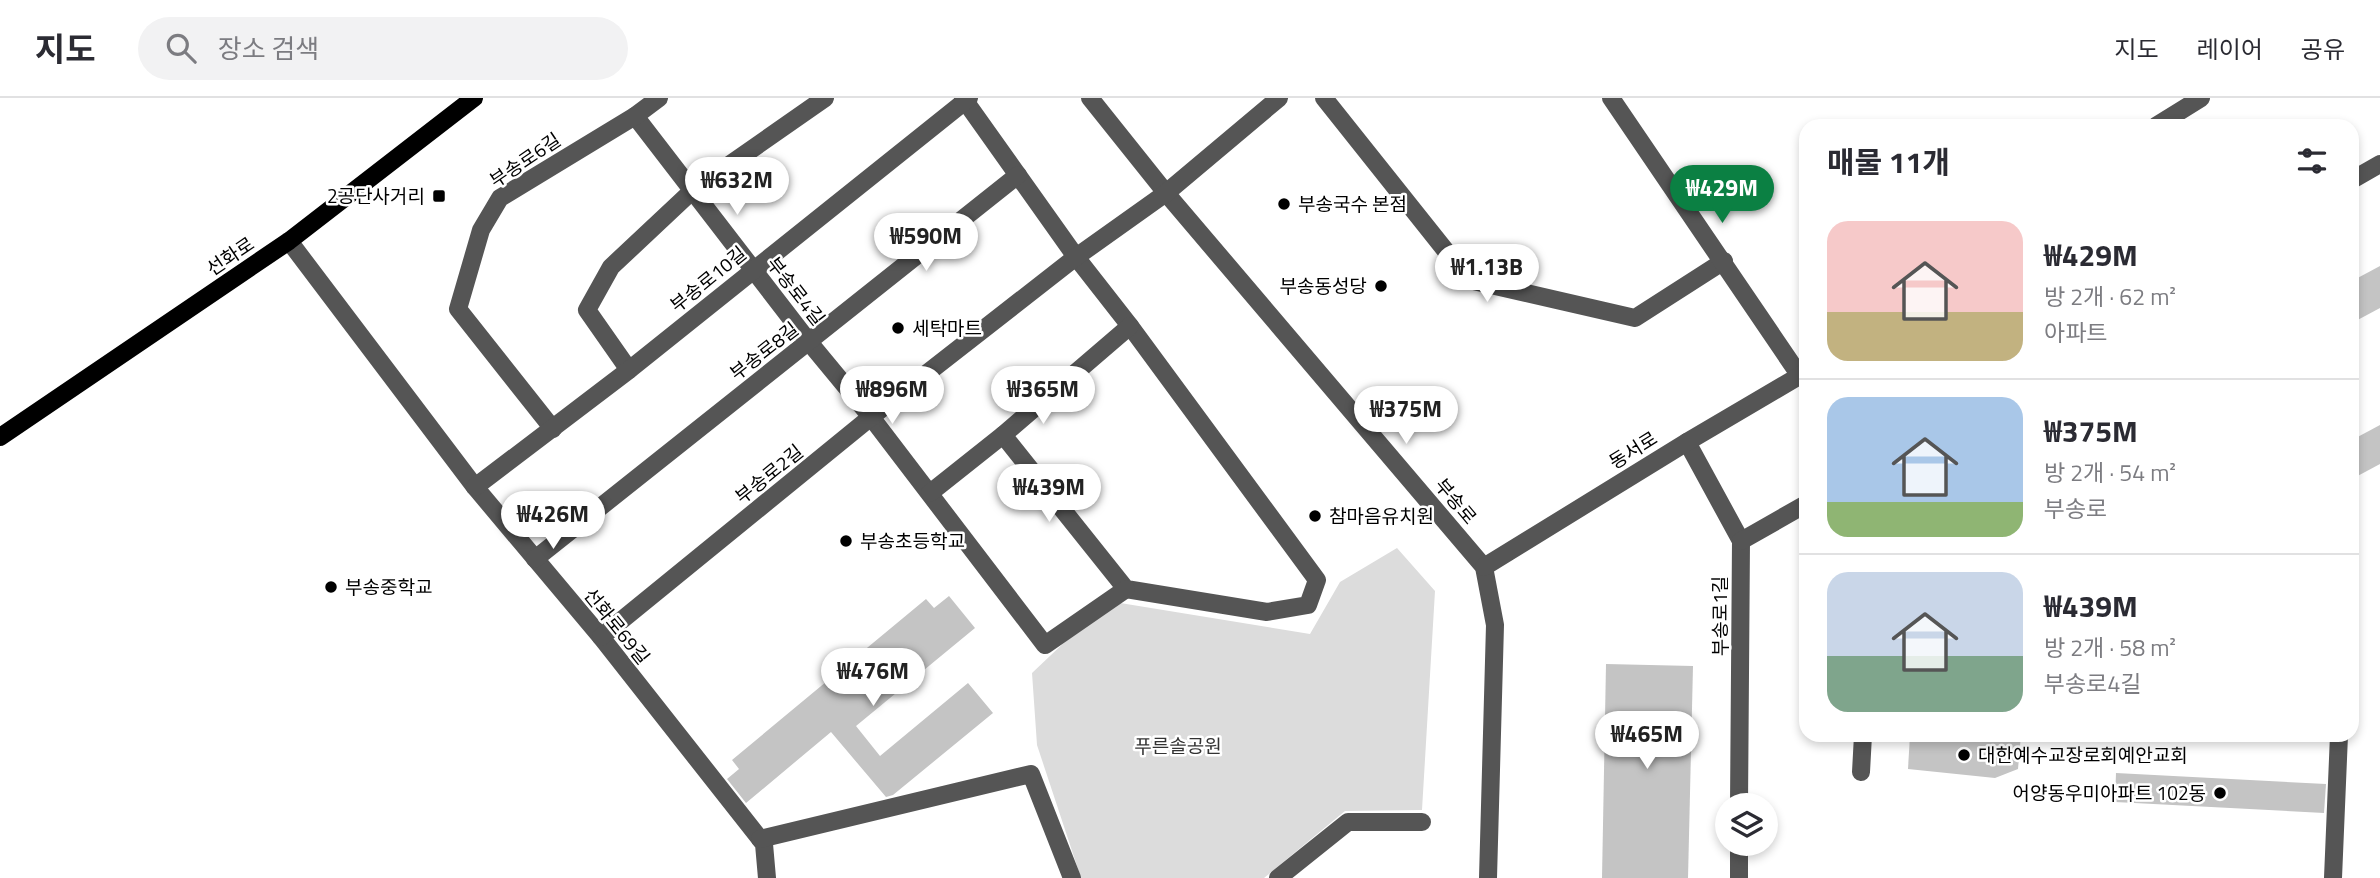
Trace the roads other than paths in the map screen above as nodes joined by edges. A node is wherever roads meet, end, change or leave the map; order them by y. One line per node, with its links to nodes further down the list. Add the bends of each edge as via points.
1 (474, 98): 17 (main road, 선화로)
2 (659, 98): 10 (street, 부송로6길)
3 (825, 98): 15 (street)
4 (1090, 98): 16 (street, 부송로)
5 (1279, 98): 16 (street)
6 (1324, 98): 19 (street, via 1469,280 1635,318)
7 (1611, 98): 19 (street)
8 (2201, 98): 11 (street)
9 (966, 99): 13 (street); 20 (street, 부송로10길)
10 (635, 116): 15 (street, 부송로4길); 27 (street, 부송로6길, via 500,198 481,230 458,309)
11 (2167, 119)
12 (2380, 164): 14 (street)
13 (1018, 175): 18 (street); 22 (street, 부송로8길)
14 (2359, 176)
15 (692, 191): 20 (street, 부송로4길); 24 (street, via 611,267 587,310)
16 (1166, 193): 18 (street, 부송로2길); 36 (street, 부송로)
17 (289, 241): 29 (main road, 선화로); 31 (street, 선화로69길)
18 (1076, 257): 21 (street); 26 (street, 부송로2길)
19 (1724, 261): 23 (street)
20 (753, 270): 22 (street, 부송로4길); 24 (street, 부송로10길)
21 (1130, 326): 28 (street); 37 (street, via 1317,580 1308,605 1267,612)
22 (809, 342): 26 (street, 부송로4길); 35 (street, 부송로8길)
23 (1799, 368)
24 (629, 370): 27 (street, 부송로10길)
25 (1799, 376): 30 (street, 동서로)
26 (871, 418): 32 (street, 부송로4길); 38 (street, 부송로2길)
27 (553, 429): 31 (street, 부송로10길)
28 (1003, 435): 32 (street); 37 (street)
29 (0, 437)
30 (1687, 442): 34 (street, 부송로1길); 36 (street, 동서로)
31 (475, 487): 35 (street, 선화로69길)
32 (930, 493): 37 (street, 부송로4길, via 1045,645)
33 (1799, 508): 34 (street)
34 (1741, 541): 42 (street, 부송로1길)
35 (535, 559): 38 (street, 선화로69길)
36 (1484, 567): 49 (street, 부송로, via 1495,625)
37 (1126, 589)
38 (601, 637): 44 (street, 선화로69길)
39 (1863, 742): 41 (street)
40 (2339, 742): 51 (street)
41 (1861, 772)
42 (1739, 793)
43 (1422, 822): 48 (street, via 1348,822)
44 (760, 839): 46 (street, 선화로69길); 47 (street, via 1031,774)
45 (1739, 856): 50 (street)
46 (766, 878)
47 (1072, 878)
48 (1278, 878)
49 (1488, 878)
50 (1739, 878)
51 (2333, 878)

